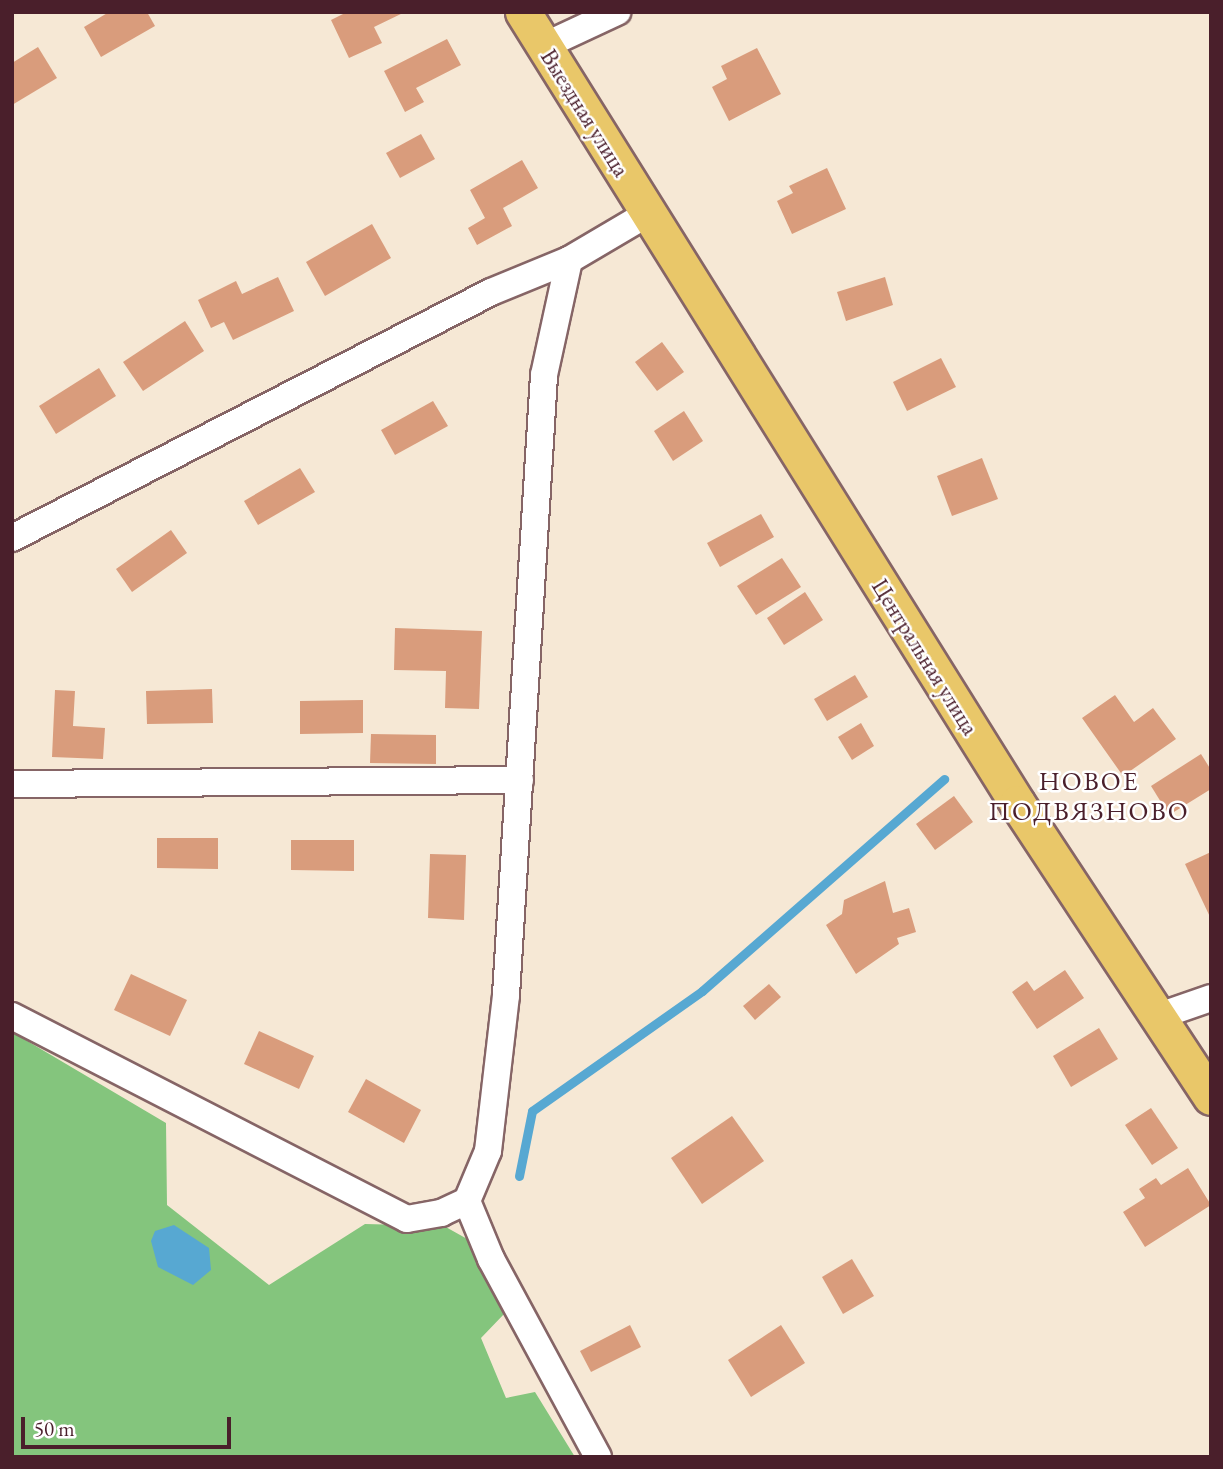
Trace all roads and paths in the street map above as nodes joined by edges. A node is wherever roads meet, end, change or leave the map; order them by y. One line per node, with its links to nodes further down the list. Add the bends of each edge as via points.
1 (523, 12): 3 (main road, Выездная улица)
2 (617, 12): 3 (street)
3 (544, 46): 4 (main road, Выездная улица)
4 (647, 214): 5 (street); 11 (main road, Центральная улица, via 1017,803)
5 (569, 260): 6 (street, via 491,292); 7 (street, via 544,375)
6 (12, 538)
7 (520, 780): 8 (street); 13 (street, via 506,995 488,1151)
8 (12, 784)
9 (1211, 998): 11 (street)
10 (12, 1016): 13 (street, via 407,1219 441,1213)
11 (1159, 1016): 12 (main road, Центральная улица)
12 (1211, 1097)
13 (467, 1201): 14 (street, via 491,1259)
14 (598, 1457)

